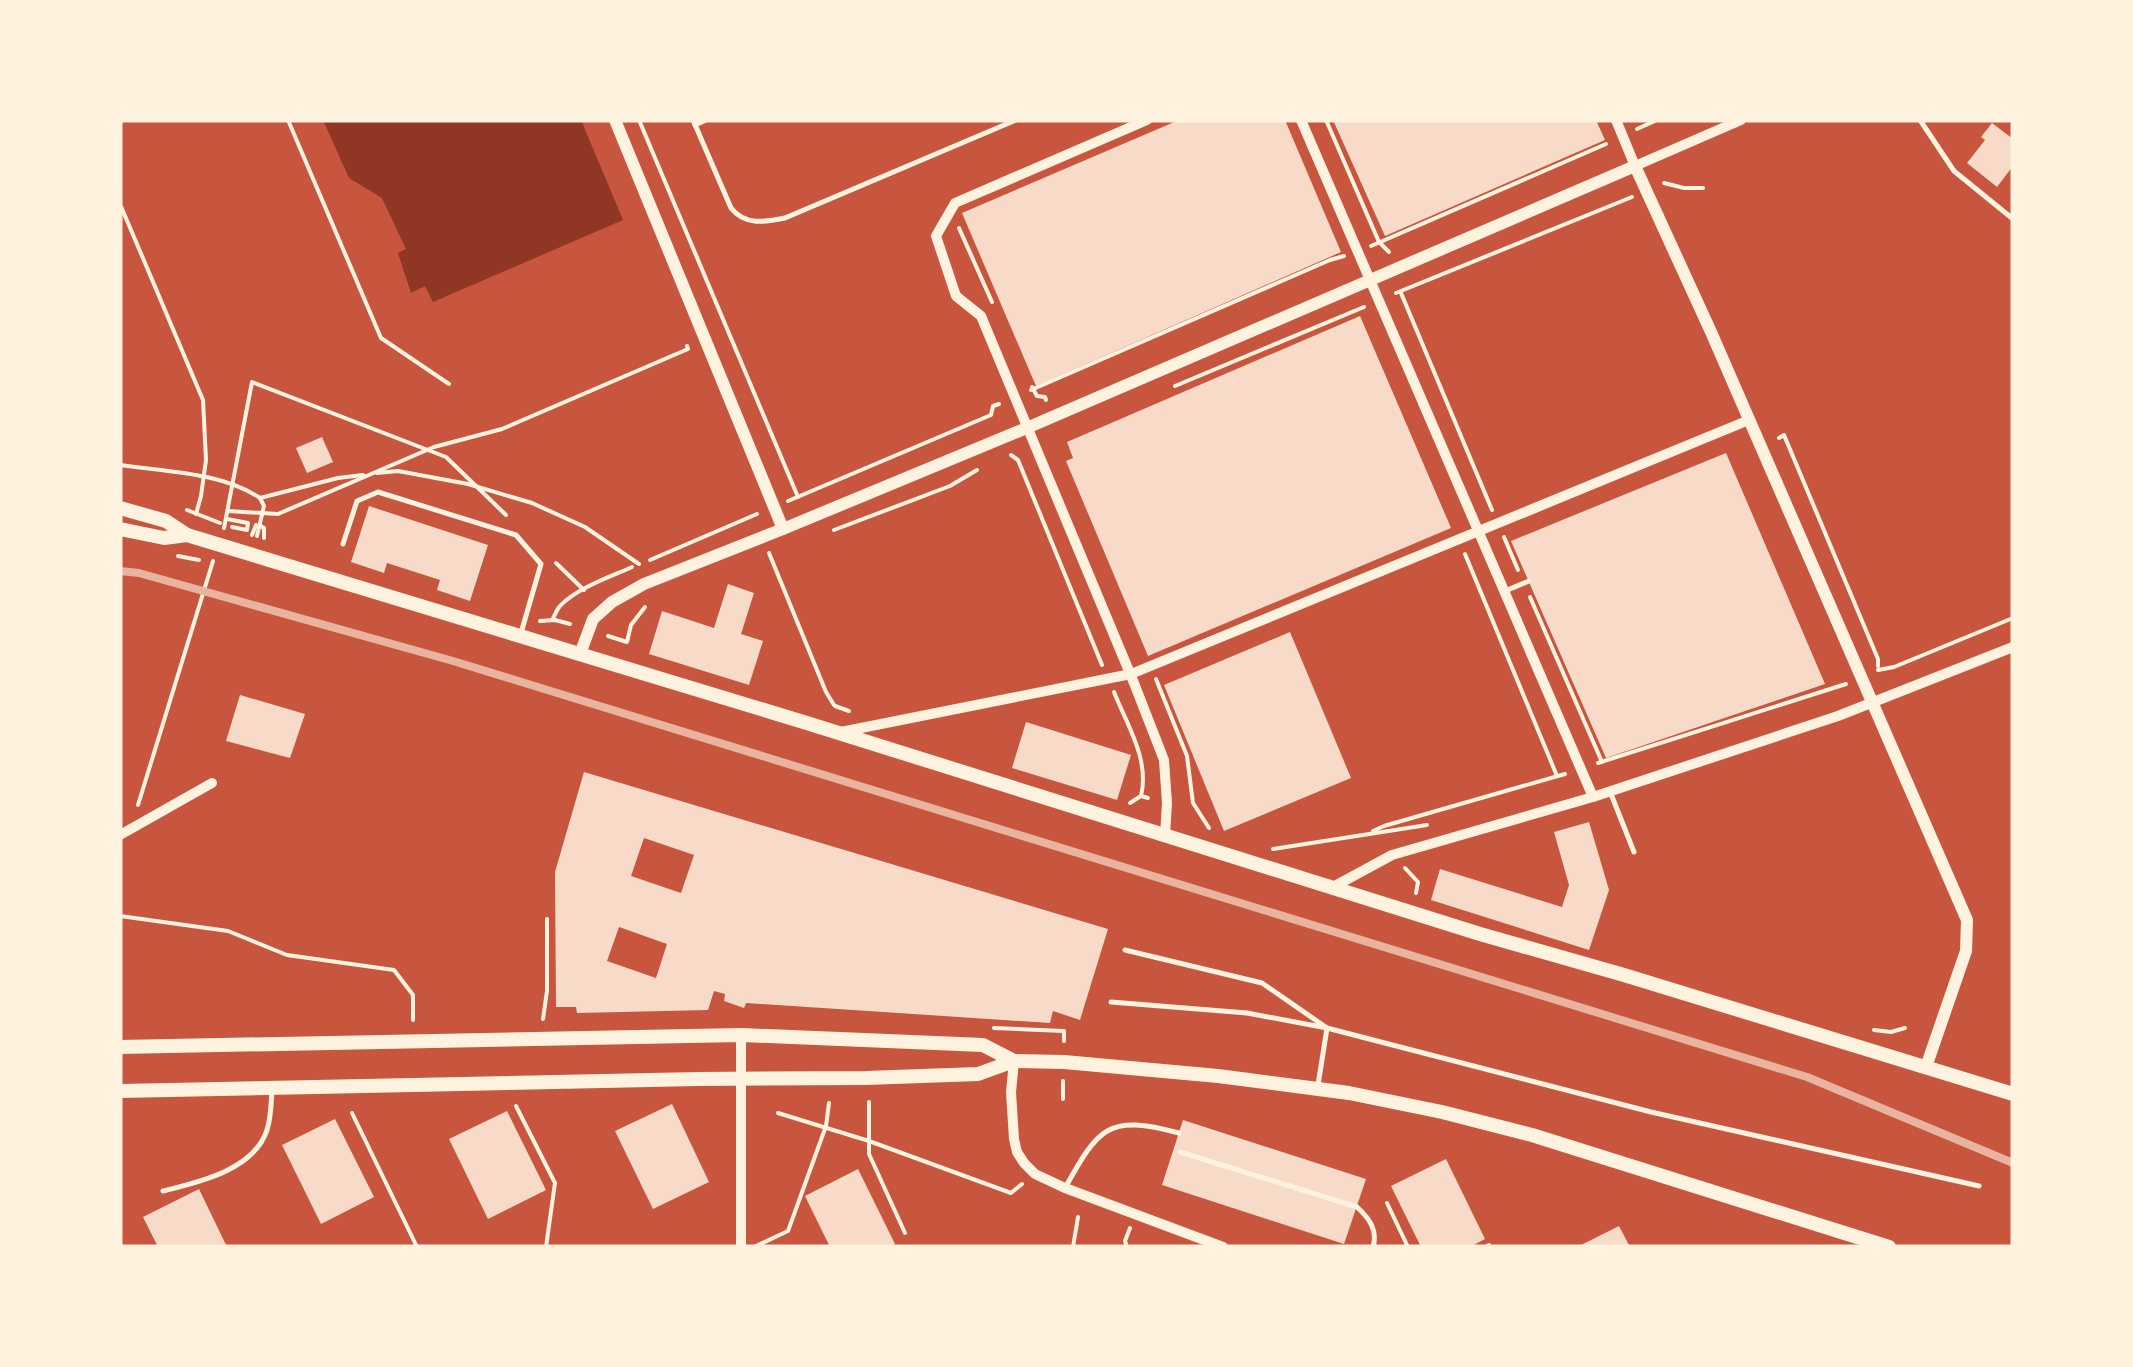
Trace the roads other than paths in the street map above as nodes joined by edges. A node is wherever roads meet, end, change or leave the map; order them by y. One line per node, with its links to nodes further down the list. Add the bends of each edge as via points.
1 (615, 120): 16 (street)
2 (706, 120): 9 (lane)
3 (1016, 120): 9 (lane, via 768,222 746,221 731,208)
4 (1148, 120): 14 (street, via 955,203 936,236 956,296 981,316)
5 (1301, 120): 12 (street)
6 (1616, 120): 10 (street)
7 (1741, 120): 10 (street)
8 (1920, 120): 11 (lane, via 1954,171)
9 (694, 123)
10 (1635, 166): 12 (street); 13 (street)
11 (2013, 219)
12 (1370, 282): 14 (street); 18 (street)
13 (1749, 420): 18 (street); 27 (street)
14 (1029, 428): 16 (street); 26 (street)
15 (120, 508): 19 (main road, via 166,521)
16 (783, 529): 25 (street, via 612,602 593,619)
17 (120, 530): 19 (main road)
18 (1479, 531): 22 (street); 26 (street)
19 (186, 535): 23 (main road)
20 (344, 544): 23 (lane, via 357,501 378,492 516,536 541,564)
21 (1526, 582): 22 (lane)
22 (1504, 591): 31 (street)
23 (520, 636): 25 (main road)
24 (2013, 646): 27 (street)
25 (580, 654): 28 (main road)
26 (1131, 674): 28 (street); 33 (street, via 1164,760)
27 (1872, 704): 30 (street); 42 (street, via 1967,920 1966,952)
28 (835, 733): 33 (main road)
29 (212, 782): 32 (street)
30 (1610, 791): 31 (street); 34 (lane)
31 (1593, 797): 35 (street, via 1392,855)
32 (125, 832)
33 (1165, 836): 35 (main road)
34 (1634, 852)
35 (1334, 887): 42 (main road)
36 (1125, 950): 38 (lane, via 1262,983)
37 (1110, 1002): 38 (lane, via 1247,1013)
38 (1327, 1028): 45 (lane); 50 (lane, via 1651,1112)
39 (741, 1035): 40 (main road); 41 (main road, via 983,1045); 43 (street)
40 (120, 1047)
41 (1014, 1062): 43 (main road, via 978,1074); 45 (main road); 51 (street, via 1017,1152 1036,1174)
42 (1926, 1067): 47 (main road)
43 (741, 1079): 44 (main road); 53 (street)
44 (273, 1088): 46 (main road); 52 (lane, via 267,1133 254,1150 227,1172)
45 (1318, 1088): 56 (main road, via 1532,1136)
46 (120, 1090)
47 (2013, 1094)
48 (1179, 1132): 51 (lane, via 1135,1123 1108,1129 1088,1146)
49 (1180, 1152): 55 (lane, via 1356,1207 1372,1222)
50 (1978, 1186)
51 (1065, 1188): 54 (street)
52 (163, 1191)
53 (741, 1247)
54 (1224, 1247)
55 (1373, 1247)
56 (1889, 1247)

